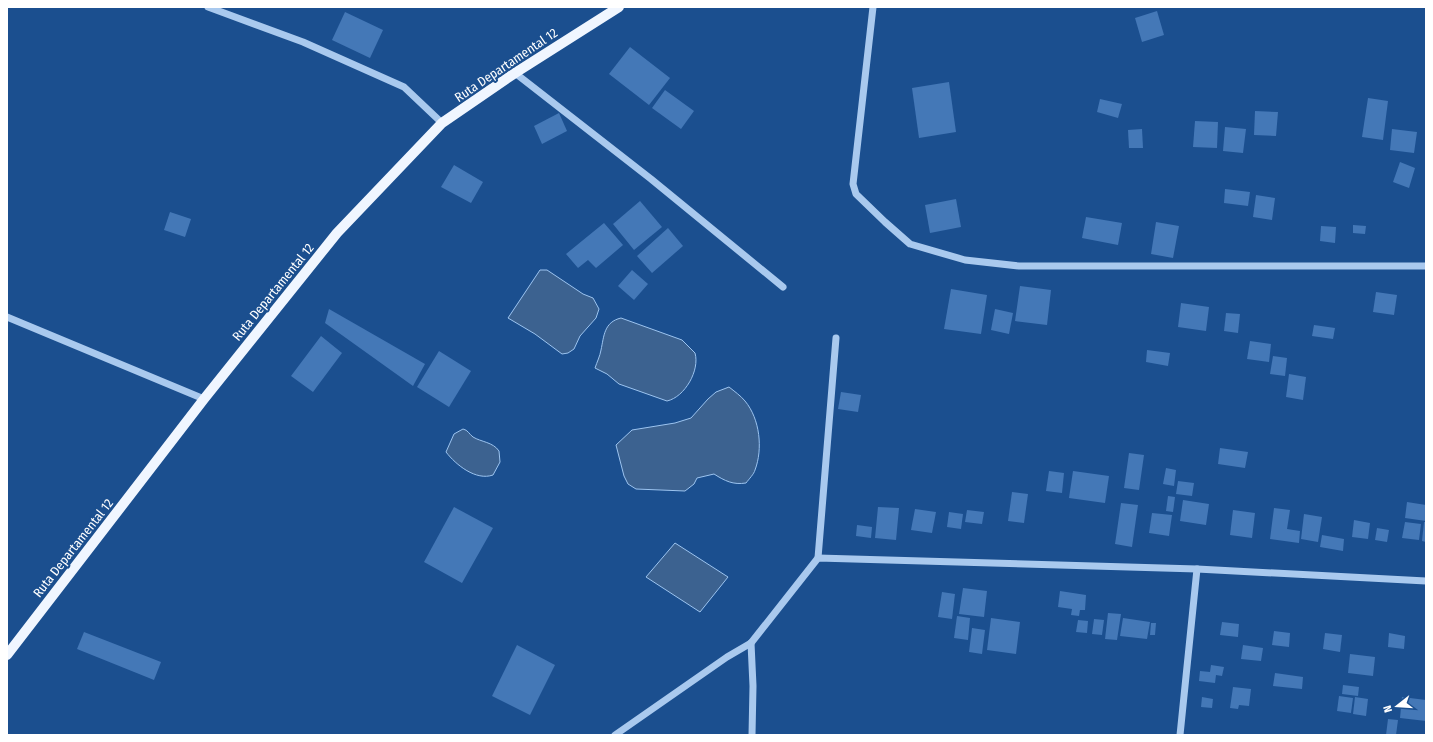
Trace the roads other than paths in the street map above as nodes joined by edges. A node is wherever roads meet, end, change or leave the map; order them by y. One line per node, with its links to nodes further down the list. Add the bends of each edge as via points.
1 (208, 7): 5 (street, via 304,42 404,86)
2 (619, 7): 4 (main road, Ruta Departamental 12)
3 (873, 7): 6 (street, via 853,184 856,194 910,244 965,260 1019,266)
4 (515, 73): 5 (main road, Ruta Departamental 12); 7 (street, via 651,179)
5 (442, 123): 10 (main road, Ruta Departamental 12, via 337,234)
6 (1426, 266)
7 (783, 287)
8 (7, 317): 10 (street)
9 (836, 338): 11 (street)
10 (204, 399): 15 (main road, Ruta Departamental 12)
11 (818, 558): 12 (street); 14 (street)
12 (1197, 568): 13 (street); 18 (street)
13 (1426, 581)
14 (751, 643): 16 (street); 17 (street)
15 (7, 655)
16 (615, 735)
17 (752, 735)
18 (1180, 735)

